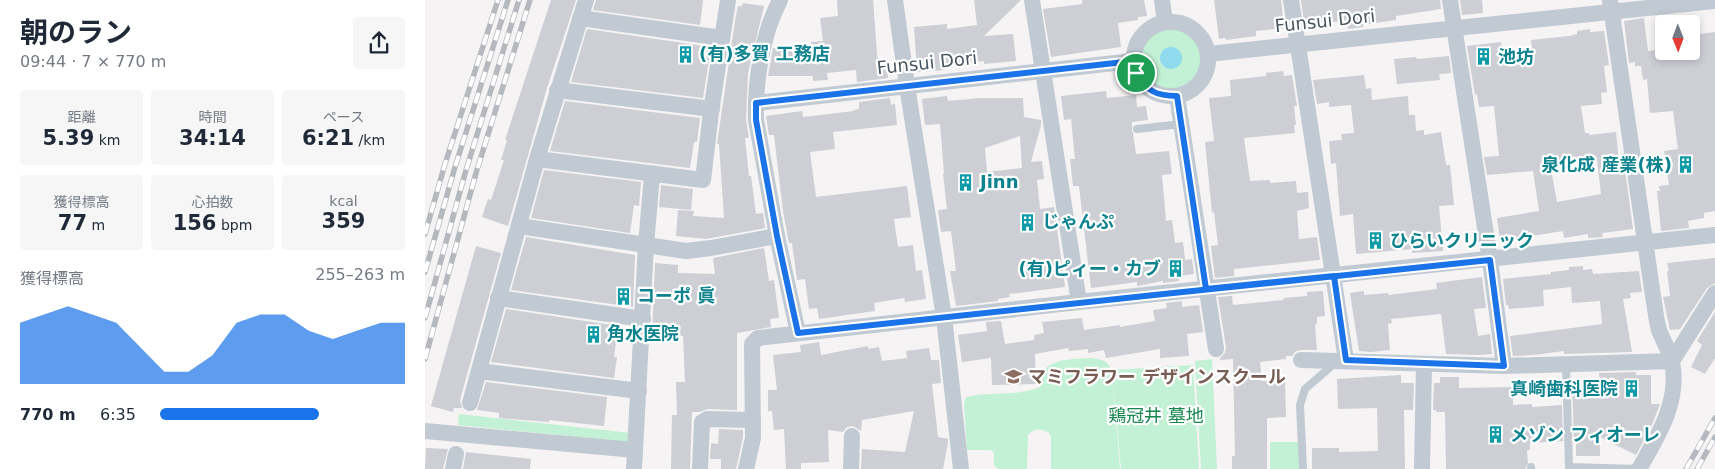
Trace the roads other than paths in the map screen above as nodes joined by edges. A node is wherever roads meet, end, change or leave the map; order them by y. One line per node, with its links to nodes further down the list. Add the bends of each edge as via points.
1 (586, 0): 11 (street)
2 (728, 0): 14 (street)
3 (781, 0): 22 (street, via 767,33)
4 (895, 0): 19 (street)
5 (1032, 0): 18 (street)
6 (1162, 0): 12 (street)
7 (1291, 0): 15 (street)
8 (1450, 0): 13 (street)
9 (1715, 1): 10 (street, Funsui Dori)
10 (1611, 6): 13 (street, Funsui Dori); 31 (street)
11 (580, 18): 14 (street); 20 (street)
12 (1165, 22): 16 (street, via 1193,29 1206,45); 17 (street, via 1155,25 1138,40)
13 (1454, 28): 15 (street, Funsui Dori); 33 (street)
14 (722, 38): 23 (street)
15 (1298, 44): 16 (street, Funsui Dori); 34 (street)
16 (1208, 54): 21 (street, via 1204,77 1188,93)
17 (1133, 61): 18 (street, Funsui Dori); 21 (street, via 1142,84 1152,92)
18 (1043, 70): 19 (street, Funsui Dori); 38 (street)
19 (907, 86): 22 (street, Funsui Dori); 39 (street)
20 (557, 90): 23 (street); 26 (street)
21 (1177, 96): 24 (street)
22 (756, 103): 30 (street, via 756,120)
23 (712, 109): 27 (street, via 703,180)
24 (1181, 124): 25 (lane); 35 (street)
25 (1137, 129)
26 (537, 159): 27 (street); 28 (street)
27 (652, 175): 32 (street)
28 (519, 226): 32 (street); 37 (street)
29 (1715, 235): 31 (street)
30 (777, 236): 32 (street, via 685,251); 41 (street)
31 (1646, 243): 33 (street); 45 (street, via 1659,329)
32 (646, 245): 40 (street)
33 (1490, 260): 34 (street); 48 (street)
34 (1334, 276): 35 (street); 44 (street)
35 (1206, 289): 38 (street); 42 (street)
36 (1715, 293): 45 (street)
37 (498, 298): 40 (street); 49 (street)
38 (1079, 302): 39 (street)
39 (944, 317): 41 (street); 62 (street)
40 (643, 319): 50 (street)
41 (798, 333): 52 (street, via 758,338 752,344)
42 (1216, 349)
43 (1301, 360): 44 (street)
44 (1342, 361): 46 (street); 63 (lane, via 1305,388 1300,405)
45 (1672, 361): 47 (street); 65 (street, via 1674,387 1670,408)
46 (1424, 364): 48 (street); 64 (street)
47 (1566, 364): 48 (street); 65 (lane, via 1569,467)
48 (1504, 366)
49 (479, 372): 50 (street); 51 (street)
50 (639, 391): 55 (street)
51 (470, 403)
52 (753, 420): 56 (street); 58 (street, via 707,419 702,422)
53 (425, 431): 55 (street)
54 (851, 436): 61 (street)
55 (635, 450): 57 (street)
56 (750, 452): 59 (street); 60 (street)
57 (634, 469)
58 (700, 469)
59 (746, 469)
60 (750, 469)
61 (851, 469)
62 (961, 469)
63 (1303, 469)
64 (1422, 469)
65 (1639, 469)

